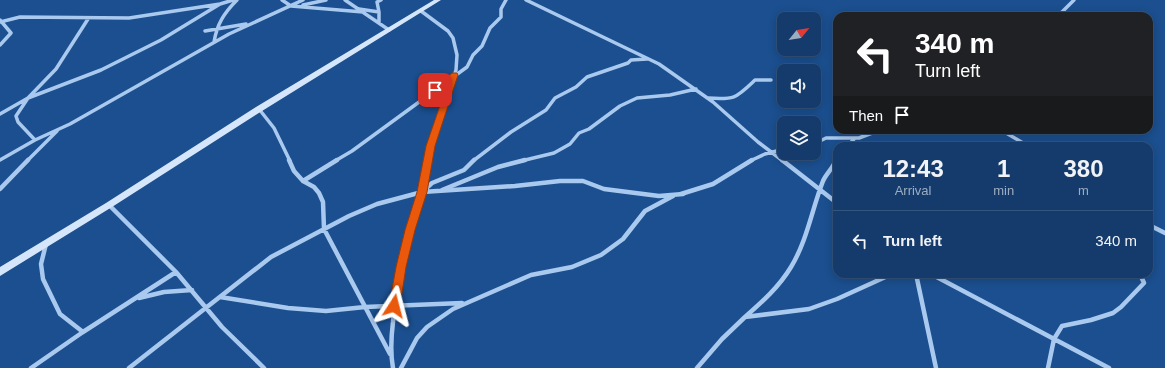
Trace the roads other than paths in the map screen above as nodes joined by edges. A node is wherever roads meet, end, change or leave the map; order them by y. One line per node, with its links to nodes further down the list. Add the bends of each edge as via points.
1 (233, 0): 12 (street)
2 (237, 0): 24 (street, via 224,13)
3 (282, 0): 13 (street)
4 (303, 0): 13 (street)
5 (326, 0): 14 (street)
6 (345, 0): 15 (street)
7 (381, 0): 18 (street, via 377,2)
8 (438, 0): 16 (main road)
9 (506, 0): 30 (street, via 501,9 501,17 490,28 482,46 473,55 467,68)
10 (526, 0): 29 (street)
11 (1074, 0): 19 (street)
12 (220, 4): 20 (street, via 137,17); 33 (street, via 161,40 97,72)
13 (291, 6): 14 (street); 22 (street)
14 (298, 7): 17 (street)
15 (359, 9): 17 (street); 18 (street)
16 (421, 11): 25 (main road); 30 (street, via 440,24 453,38 457,55)
17 (363, 12): 23 (street)
18 (379, 12): 23 (street)
19 (1063, 12)
20 (88, 19): 21 (street, via 20,17); 33 (street, via 56,69)
21 (0, 21): 28 (street, via 11,33)
22 (253, 23): 24 (street); 27 (street)
23 (379, 23): 25 (street)
24 (216, 28): 26 (street); 27 (street)
25 (389, 30): 35 (main road)
26 (205, 31)
27 (214, 42): 37 (street)
28 (0, 45)
29 (648, 58): 32 (street); 53 (street, via 631,60 587,77 576,88 555,98 546,110 511,132 464,170 432,183)
30 (455, 75): 49 (street, via 352,151); 53 (street, via 431,146)
31 (771, 80): 34 (street, via 755,80 737,97)
32 (696, 89): 34 (street); 52 (street, via 670,95 637,98 579,133 570,144 554,153 498,167)
33 (28, 98): 36 (street); 41 (street, via 16,116 18,122)
34 (707, 98): 46 (street)
35 (259, 109): 49 (street, via 274,128 294,171); 56 (main road)
36 (0, 114)
37 (60, 129): 41 (street); 50 (street)
38 (871, 134): 40 (street)
39 (1008, 134): 44 (street)
40 (854, 139): 42 (street, via 826,138); 43 (street)
41 (35, 140): 47 (street)
42 (821, 140)
43 (851, 142)
44 (1021, 142)
45 (777, 150): 46 (street)
46 (769, 151): 51 (street); 54 (street, via 716,182)
47 (0, 160)
48 (833, 166): 51 (street)
49 (303, 182): 58 (street, via 314,187 319,193 323,202)
50 (0, 189)
51 (821, 190): 55 (street); 74 (street, via 805,237 791,267 772,294)
52 (438, 191): 53 (street); 54 (street, via 560,180 582,181 604,188 659,196)
53 (422, 192): 58 (street, via 377,204); 71 (street, via 410,230)
54 (683, 194): 70 (street, via 663,200 644,211 623,240 601,255 572,267 531,275)
55 (833, 200)
56 (110, 205): 60 (main road); 62 (street)
57 (1153, 227): 59 (street)
58 (324, 229): 68 (street, via 271,257); 72 (street)
59 (1165, 233)
60 (46, 243): 61 (main road); 75 (street, via 41,264 43,279 60,314)
61 (0, 272)
62 (176, 272): 67 (street); 69 (street)
63 (883, 278): 74 (street, via 809,309)
64 (917, 278): 85 (street)
65 (939, 278): 76 (street)
66 (1142, 278): 76 (street, via 1144,283 1134,290 1116,311 1081,324 1062,326)
67 (192, 290): 69 (street, via 164,292); 73 (street)
68 (220, 297): 72 (street, via 288,308 326,311); 73 (street)
69 (135, 299): 75 (street)
70 (464, 303): 71 (street); 83 (street, via 417,338)
71 (394, 306): 72 (street); 77 (street)
72 (365, 307): 77 (street)
73 (205, 308): 80 (street); 81 (street)
74 (745, 317): 84 (street)
75 (83, 332): 78 (street)
76 (1054, 339): 86 (street); 87 (street)
77 (390, 354): 82 (street)
78 (38, 366): 79 (street)
79 (31, 368)
80 (129, 368)
81 (264, 368)
82 (393, 368)
83 (401, 368)
84 (697, 368)
85 (936, 368)
86 (1048, 368)
87 (1109, 368)

